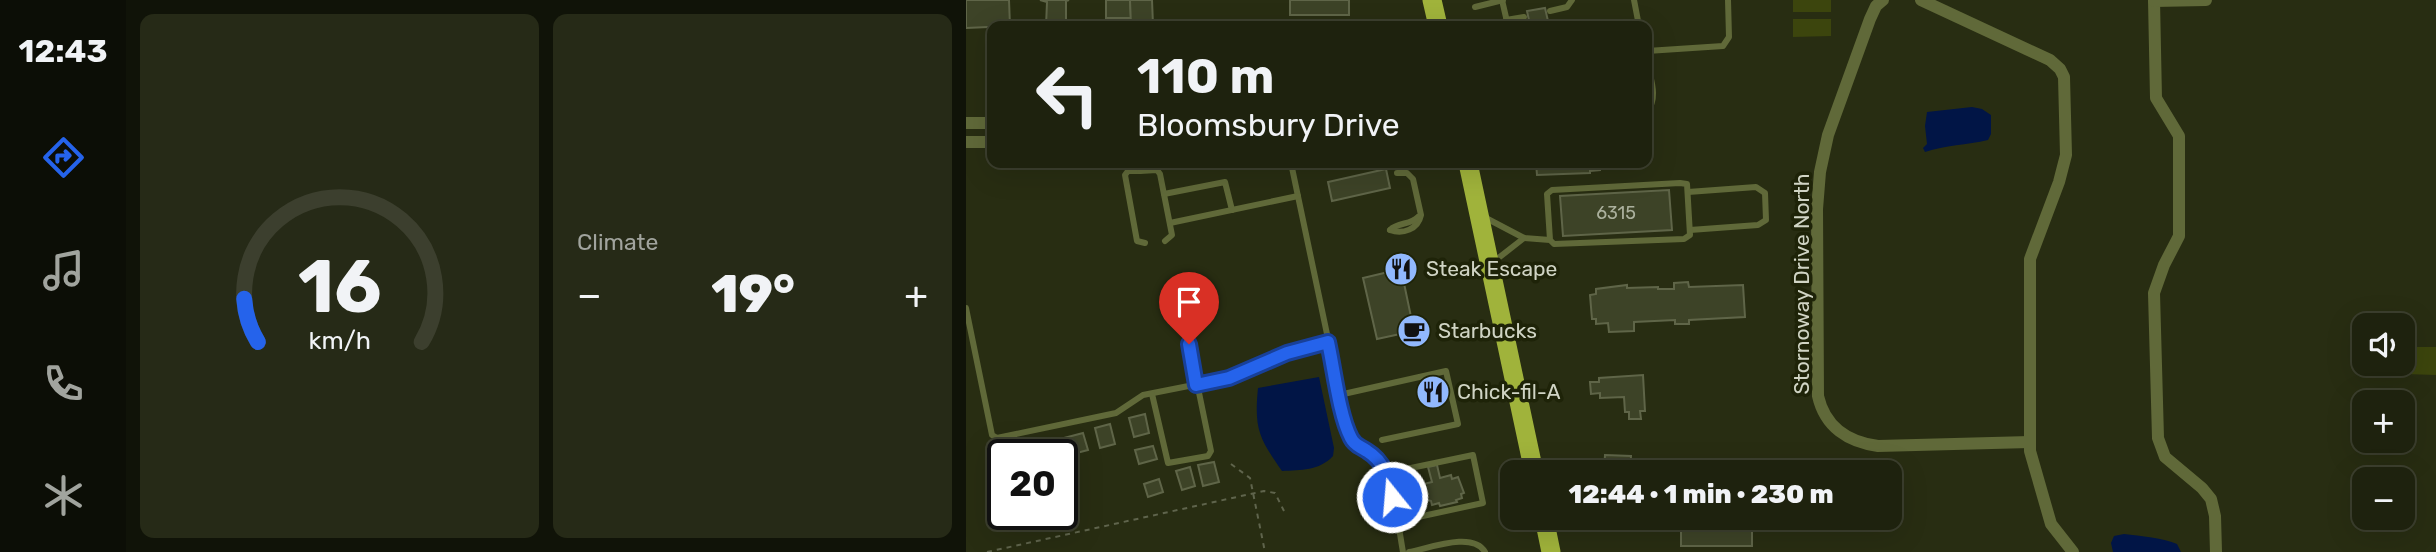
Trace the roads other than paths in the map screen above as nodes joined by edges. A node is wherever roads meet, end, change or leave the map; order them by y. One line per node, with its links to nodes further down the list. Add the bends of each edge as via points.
1 (1432, 0): 13 (highway)
2 (1499, 0): 10 (lane); 14 (lane)
3 (1572, 0): 11 (lane, via 1567,7)
4 (1634, 0): 16 (lane)
5 (1728, 0): 17 (lane, via 1729,37 1723,46)
6 (1883, 0): 49 (street, Stornoway Drive North, via 1870,19 1828,135 1818,191 1821,408 1834,427 1854,441 1878,446)
7 (1921, 0): 49 (street, via 2050,60 2064,77 2066,155 2030,259)
8 (2206, 0): 9 (street)
9 (2154, 1): 59 (street, via 2156,98 2179,136 2179,236 2154,293 2158,438 2165,457 2211,499)
10 (1475, 6)
11 (1550, 11)
12 (1524, 17): 15 (lane)
13 (1437, 21)
14 (1506, 21)
15 (1513, 21)
16 (1638, 21)
17 (1652, 51)
18 (1652, 85): 19 (lane)
19 (1652, 104)
20 (966, 123): 21 (street)
21 (987, 123)
22 (966, 142): 23 (street)
23 (987, 142)
24 (1137, 168): 40 (lane, via 1125,175 1138,241)
25 (1144, 168): 30 (lane, via 1160,172)
26 (1292, 168): 31 (lane)
27 (1469, 168): 33 (highway)
28 (1397, 173): 35 (lane, via 1407,173 1413,179 1420,220 1412,228)
29 (1688, 191): 36 (lane); 36 (lane, via 1756,187 1765,193 1766,220 1758,225); 38 (lane, via 1687,184 1680,183 1552,190 1547,194)
30 (1164, 194): 32 (lane, via 1225,182); 34 (lane)
31 (1298, 196): 32 (lane); 43 (lane)
32 (1233, 210): 34 (lane)
33 (1479, 215): 37 (lane); 41 (highway)
34 (1170, 223): 39 (lane, via 1172,238)
35 (1390, 230)
36 (1690, 230): 38 (lane, via 1684,239 1585,244 1554,244)
37 (1524, 238): 38 (lane); 41 (lane)
38 (1550, 240)
39 (1165, 241)
40 (1145, 243)
41 (1490, 264): 50 (highway)
42 (966, 308): 46 (lane, via 992,435 997,438 1116,413)
43 (1328, 342): 45 (lane, via 1287,353 1229,378); 47 (lane)
44 (1189, 344): 45 (lane)
45 (1196, 385): 46 (lane); 46 (lane, via 1210,453 1170,464)
46 (1152, 394)
47 (1339, 395): 48 (lane, via 1446,371 1458,424); 51 (lane, via 1353,442 1376,457)
48 (1382, 440)
49 (2030, 442): 58 (street, via 2051,524)
50 (1531, 460)
51 (1387, 473): 52 (lane, via 1473,455 1483,503); 54 (lane)
52 (1418, 517)
53 (1546, 530): 57 (highway)
54 (1403, 552)
55 (1409, 552): 56 (lane, via 1466,540)
56 (1485, 552)
57 (1551, 552)
58 (2073, 552)
59 (2216, 552)

